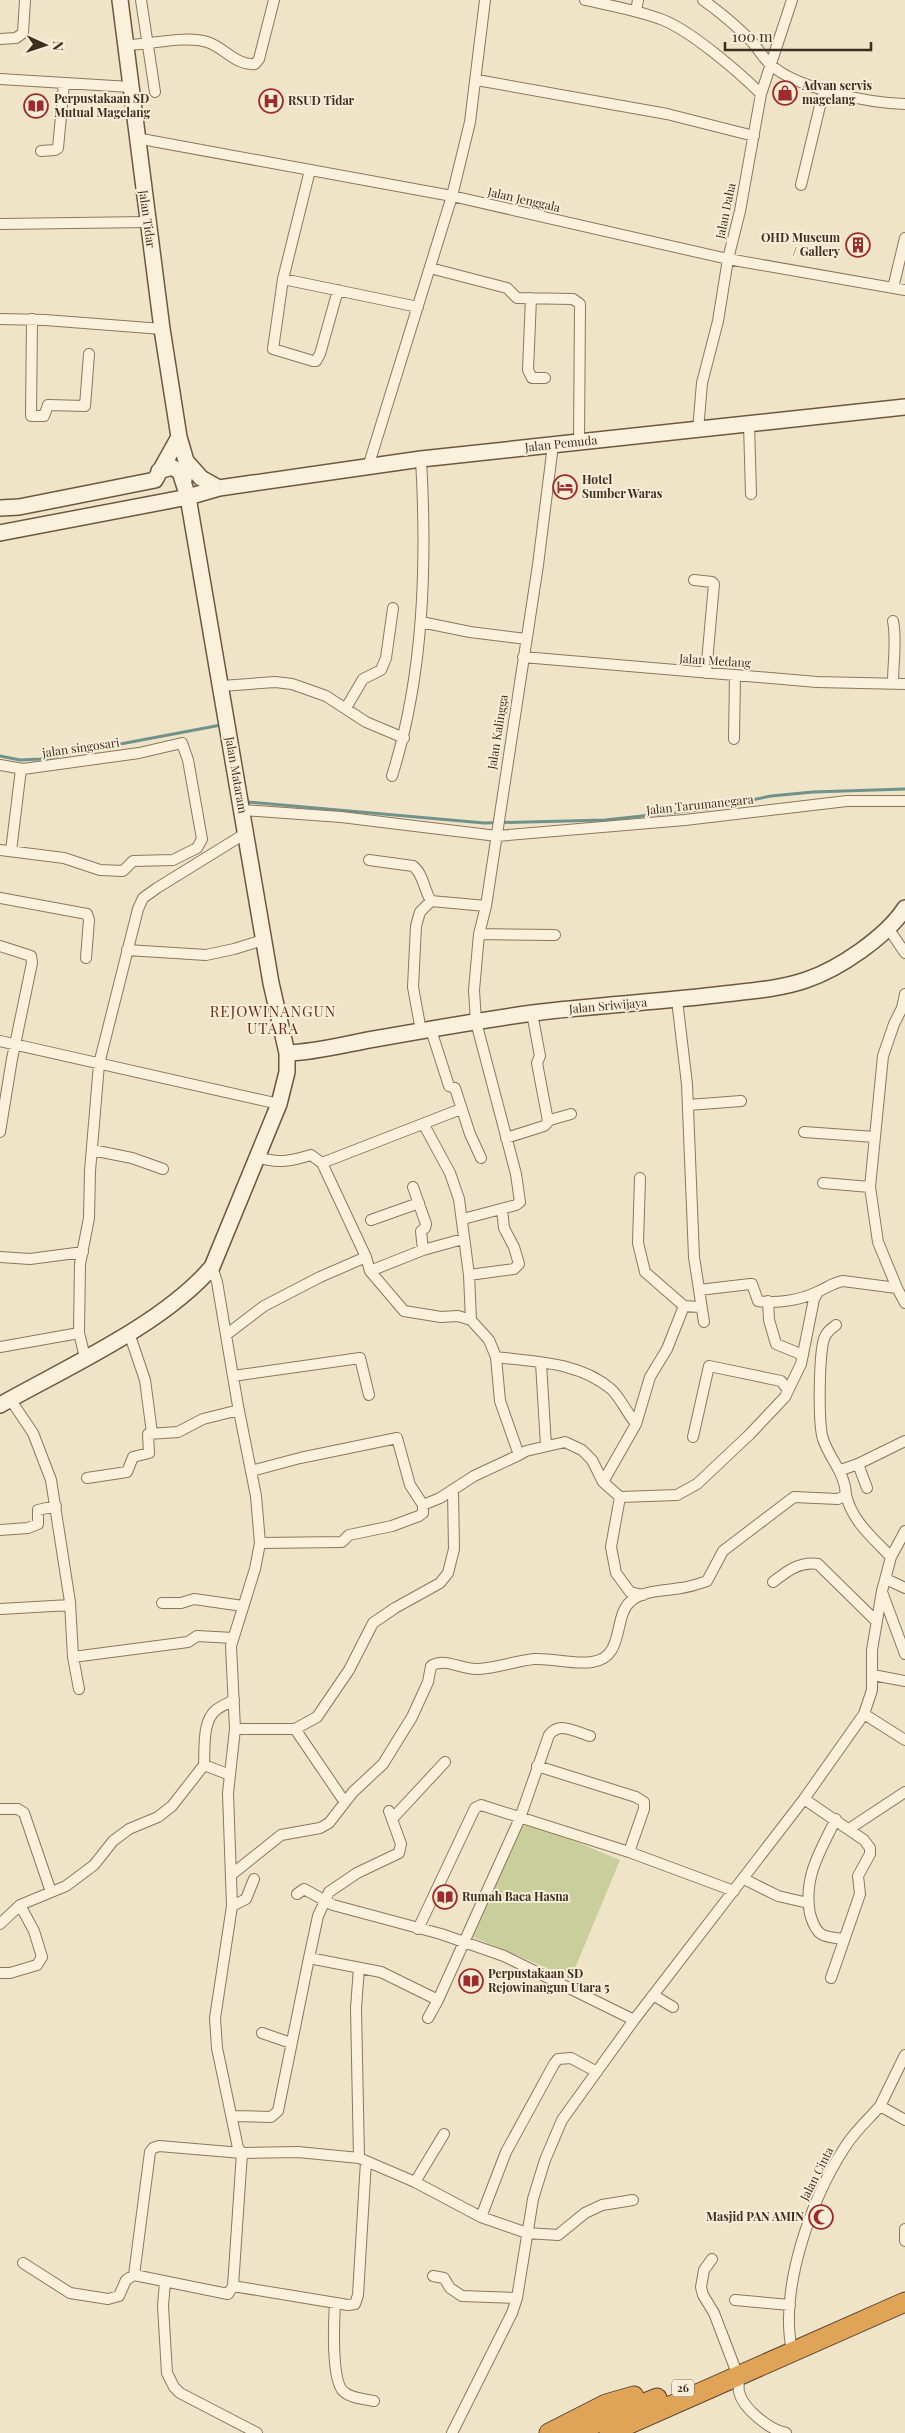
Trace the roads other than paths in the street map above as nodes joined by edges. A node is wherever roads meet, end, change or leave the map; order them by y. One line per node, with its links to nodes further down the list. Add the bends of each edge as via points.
1 (25, 0): 11 (street, via 23,33 16,38)
2 (120, 0): 12 (main road, Jalan Tidar)
3 (141, 0): 13 (street)
4 (274, 0): 13 (street, via 255,64 236,60 204,41 190,39)
5 (485, 0): 16 (street)
6 (585, 0): 10 (street)
7 (638, 0): 10 (street)
8 (703, 0): 14 (street, via 742,32)
9 (792, 0): 14 (street, Jalan Daha)
10 (636, 11): 21 (street, via 664,20 679,29 733,68)
11 (0, 39)
12 (125, 45): 13 (street); 18 (main road, Jalan Tidar)
13 (147, 45): 20 (street)
14 (771, 65): 19 (street); 21 (street, Jalan Daha)
15 (0, 79): 17 (street)
16 (477, 80): 23 (street, via 667,114); 28 (street)
17 (64, 84): 18 (street); 25 (street, via 58,148)
18 (130, 87): 24 (main road, Jalan Tidar)
19 (824, 89): 22 (street, via 864,100); 27 (street)
20 (155, 92)
21 (761, 94): 23 (street, Jalan Daha)
22 (905, 104)
23 (754, 136): 32 (street, Jalan Daha)
24 (136, 138): 26 (street, Jalan Jenggala); 29 (main road, Jalan Tidar)
25 (41, 152)
26 (310, 170): 28 (street, Jalan Jenggala); 34 (street)
27 (801, 186)
28 (452, 196): 32 (street, Jalan Jenggala); 33 (street)
29 (148, 222): 30 (street); 42 (main road, Jalan Tidar)
30 (0, 224)
31 (905, 238): 35 (street)
32 (728, 258): 35 (street, Jalan Jenggala); 47 (street, Jalan Daha, via 718,321 702,384)
33 (430, 268): 38 (street, via 508,288 517,298); 39 (street)
34 (284, 279): 36 (street); 36 (street, via 273,349 313,361 320,354)
35 (893, 288): 37 (street, Jalan Jenggala)
36 (338, 290): 39 (street)
37 (905, 290)
38 (531, 298): 44 (street, via 528,370 532,378); 49 (street, via 573,299 580,304)
39 (418, 307): 53 (street)
40 (0, 319): 41 (street)
41 (32, 320): 42 (street); 43 (street, via 31,416 44,416 48,405 85,406)
42 (162, 329): 48 (main road, Jalan Tidar)
43 (89, 354)
44 (545, 378)
45 (905, 407): 46 (main road, Jalan Pemuda)
46 (748, 424): 47 (main road, Jalan Pemuda); 57 (street)
47 (698, 430): 49 (main road, Jalan Pemuda)
48 (179, 437): 52 (main road, Jalan Tidar); 54 (main road)
49 (579, 442): 50 (main road, Jalan Pemuda)
50 (553, 445): 51 (main road, Jalan Pemuda); 65 (street, Jalan Kalingga)
51 (421, 459): 53 (main road, Jalan Pemuda); 64 (street, via 424,510)
52 (186, 461): 55 (main road, Jalan Mataram); 56 (main road, via 201,478)
53 (368, 466): 56 (main road, Jalan Pemuda)
54 (159, 472): 55 (main road, via 172,468 180,472); 59 (main road, via 155,480)
55 (184, 480): 58 (main road, Jalan Mataram)
56 (219, 488): 58 (main road, Jalan Pemuda)
57 (751, 494)
58 (188, 497): 60 (main road, Jalan Pemuda); 71 (main road, Jalan Mataram)
59 (0, 508)
60 (0, 533)
61 (694, 580): 67 (street, via 714,584)
62 (393, 608): 72 (street, via 386,658 381,670 364,679)
63 (893, 621): 69 (street, via 896,638)
64 (421, 622): 65 (street); 73 (street)
65 (526, 639): 66 (street, Jalan Kalingga)
66 (523, 657): 67 (street, Jalan Medang); 81 (street, Jalan Kalingga)
67 (706, 673): 68 (street, Jalan Medang)
68 (735, 675): 69 (street, Jalan Medang, via 817,682); 74 (street)
69 (893, 683): 70 (street, Jalan Medang)
70 (905, 684)
71 (222, 686): 72 (street, via 292,684 326,696); 79 (main road, Jalan Mataram)
72 (346, 708): 73 (street, via 366,722)
73 (404, 738): 77 (street)
74 (734, 739)
75 (0, 765): 76 (street, jalan singosari)
76 (21, 769): 82 (street); 82 (street, jalan singosari, via 184,744 202,839 197,848 173,860 133,861 118,872 90,868 64,858)
77 (392, 776)
78 (905, 801): 81 (street, Jalan Tarumanegara, via 847,801 685,820)
79 (242, 810): 80 (main road, Jalan Mataram); 81 (street, Jalan Tarumanegara, via 341,817)
80 (246, 833): 91 (main road, Jalan Mataram); 93 (street, via 143,898)
81 (497, 836): 86 (street, Jalan Kalingga)
82 (5, 851)
83 (369, 860): 85 (street, via 413,866 419,870)
84 (0, 898): 95 (street, via 87,914)
85 (431, 901): 86 (street); 100 (street, via 420,912 416,926 413,987)
86 (486, 906): 89 (street, Jalan Kalingga)
87 (904, 912): 88 (main road, Jalan Sriwijaya)
88 (890, 930): 94 (street); 97 (main road, Jalan Sriwijaya, via 835,967 808,980 774,988)
89 (479, 934): 90 (street); 99 (street, Jalan Kalingga, via 474,990)
90 (555, 935)
91 (263, 940): 93 (street, via 206,954); 103 (main road, Jalan Mataram)
92 (0, 946): 102 (street, via 31,956)
93 (128, 950): 104 (street)
94 (905, 953)
95 (86, 958)
96 (905, 994): 114 (street, via 883,1056)
97 (677, 1000): 98 (main road, Jalan Sriwijaya); 107 (street)
98 (532, 1014): 99 (main road, Jalan Sriwijaya); 110 (street)
99 (476, 1022): 100 (main road, Jalan Sriwijaya); 115 (street, Jalan Kalingga)
100 (426, 1031): 103 (main road, Jalan Sriwijaya, via 312,1052); 108 (street, via 448,1086 455,1088)
101 (0, 1041): 102 (street)
102 (16, 1043): 104 (street); 112 (street)
103 (287, 1053): 106 (main road, Jalan Mataram, via 287,1072)
104 (99, 1064): 106 (street); 116 (street)
105 (741, 1101): 107 (street)
106 (279, 1104): 117 (main road, Jalan Mataram)
107 (688, 1104): 138 (street, via 694,1258)
108 (461, 1109): 111 (street); 118 (street)
109 (572, 1114): 110 (street)
110 (548, 1121): 115 (street, via 544,1126)
111 (424, 1125): 119 (street); 127 (street, via 450,1173)
112 (0, 1132)
113 (804, 1132): 114 (street)
114 (875, 1137): 124 (street)
115 (506, 1138): 126 (street, Jalan Kalingga, via 520,1202)
116 (92, 1150): 120 (street, via 132,1158); 131 (street, via 89,1218)
117 (258, 1157): 119 (street, via 284,1163 311,1155); 134 (main road, Jalan Mataram)
118 (481, 1158)
119 (322, 1163): 132 (street)
120 (163, 1169)
121 (640, 1178): 142 (street, via 638,1243 645,1272)
122 (823, 1183): 124 (street)
123 (413, 1187): 125 (street)
124 (870, 1187): 137 (street, via 878,1242)
125 (419, 1204): 128 (street); 130 (street, via 426,1227 420,1231)
126 (502, 1209): 127 (street); 136 (street, via 504,1228 519,1264 514,1269)
127 (463, 1219): 129 (street)
128 (371, 1220)
129 (463, 1239): 130 (street); 136 (street)
130 (423, 1250): 135 (street)
131 (83, 1252): 133 (street, via 30,1259); 147 (street)
132 (366, 1257): 135 (street); 149 (street, via 264,1306)
133 (0, 1258)
134 (212, 1267): 148 (main road, Jalan Mataram, via 200,1282 174,1303); 149 (street)
135 (370, 1271): 144 (street, via 404,1311)
136 (469, 1275): 144 (street)
137 (896, 1288): 139 (street, via 848,1281 834,1282); 141 (street)
138 (699, 1290): 140 (street, via 750,1284 758,1300); 143 (street)
139 (818, 1292): 140 (street); 151 (street)
140 (768, 1301): 151 (street, via 776,1344)
141 (905, 1303)
142 (684, 1306): 143 (street); 160 (street, via 667,1349 650,1377)
143 (700, 1307): 145 (street)
144 (470, 1320): 153 (street, via 489,1340)
145 (704, 1322)
146 (836, 1326): 167 (street, via 827,1332 824,1340 820,1392 822,1438)
147 (79, 1333): 150 (street); 152 (street)
148 (129, 1333): 152 (main road, Jalan Mataram); 161 (street, via 145,1380)
149 (226, 1334): 155 (street)
150 (0, 1347)
151 (803, 1355): 156 (street)
152 (85, 1357): 158 (main road, Jalan Mataram)
153 (496, 1357): 154 (street); 165 (street, via 500,1401)
154 (541, 1363): 160 (street, via 588,1373 612,1390); 164 (street)
155 (233, 1376): 157 (street, via 360,1358); 159 (street)
156 (788, 1390): 162 (street, via 781,1380 709,1366); 174 (street, via 749,1435 697,1484 677,1495)
157 (369, 1395)
158 (5, 1402): 176 (street, via 33,1433 51,1480)
159 (239, 1410): 161 (street, via 202,1419 178,1432); 168 (street)
160 (636, 1424): 170 (street)
161 (152, 1433): 169 (street, via 148,1436 149,1454 133,1457 127,1472)
162 (693, 1438)
163 (905, 1441): 166 (street)
164 (546, 1446): 165 (street, via 526,1450); 170 (street, via 565,1442 582,1450 592,1460)
165 (519, 1456): 172 (street, via 474,1476)
166 (858, 1464): 167 (street); 171 (street)
167 (841, 1470): 173 (street, via 846,1482)
168 (251, 1471): 175 (street, via 397,1438 407,1477); 179 (street)
169 (87, 1478)
170 (603, 1482): 174 (street)
171 (867, 1488)
172 (452, 1491): 175 (street); 199 (street, via 454,1549 448,1573 431,1590 373,1623 349,1670 317,1717)
173 (846, 1495): 180 (street, via 857,1521); 185 (street, via 838,1499 794,1497 723,1551 707,1581)
174 (620, 1497): 185 (street, via 611,1547 616,1573 630,1592)
175 (422, 1505): 179 (street, via 419,1516 392,1526 349,1535 342,1542)
176 (56, 1506): 177 (street, via 38,1510 38,1524); 187 (street)
177 (0, 1530)
178 (905, 1531): 180 (street)
179 (260, 1543): 188 (street)
180 (891, 1556): 181 (street)
181 (886, 1579): 183 (street); 184 (street)
182 (774, 1582): 190 (street, via 798,1566 808,1562 818,1564)
183 (882, 1591): 190 (street); 192 (street)
184 (904, 1591)
185 (643, 1595): 209 (street, via 629,1602 621,1615 619,1636 610,1650 603,1658 592,1662 533,1659 497,1668 462,1668 451,1663 431,1666 428,1682 412,1716 383,1764)
186 (162, 1604): 188 (street, via 181,1603 194,1598)
187 (70, 1605): 189 (street); 193 (street)
188 (243, 1606): 191 (street)
189 (0, 1609)
190 (876, 1621): 194 (street)
191 (233, 1638): 193 (street, via 197,1636 188,1642); 197 (street)
192 (905, 1654)
193 (73, 1657): 196 (street)
194 (873, 1675): 195 (street); 198 (street)
195 (905, 1682)
196 (79, 1689)
197 (234, 1700): 200 (street); 204 (street, via 215,1711 210,1718)
198 (864, 1714): 202 (street); 208 (street)
199 (295, 1728): 200 (street); 209 (street)
200 (235, 1729): 206 (street)
201 (590, 1736): 205 (street, via 561,1727 554,1729)
202 (905, 1740)
203 (445, 1762): 221 (street, via 391,1815 401,1844 399,1853 340,1884 329,1892)
204 (204, 1765): 206 (street); 218 (street, via 172,1806 113,1841 94,1865 66,1886)
205 (537, 1766): 211 (street); 214 (street, via 643,1801 644,1809)
206 (230, 1775): 215 (street)
207 (905, 1792): 213 (street)
208 (804, 1799): 212 (street); 216 (street)
209 (344, 1801): 215 (street, via 329,1823 320,1828 281,1835)
210 (0, 1809): 218 (street, via 18,1809 24,1814)
211 (520, 1818): 214 (street); 226 (street, via 489,1806 475,1808); 228 (street)
212 (836, 1819): 213 (street); 222 (street, via 810,1874)
213 (849, 1829): 227 (street, via 864,1840 870,1854 858,1876 860,1894)
214 (629, 1852): 219 (street)
215 (231, 1875): 224 (street)
216 (744, 1879): 219 (street); 222 (street, via 778,1896)
217 (254, 1880): 224 (street, via 246,1899)
218 (50, 1889): 223 (street)
219 (734, 1891): 233 (street)
220 (297, 1894): 221 (street, via 304,1888)
221 (325, 1900): 226 (street); 229 (street, via 316,1923)
222 (808, 1903): 227 (street, via 819,1933)
223 (20, 1906): 225 (street); 231 (street, via 34,1931 42,1956 36,1965)
224 (232, 1906): 243 (street, via 215,2018 217,2048)
225 (0, 1924)
226 (418, 1929): 228 (street)
227 (844, 1939): 232 (street)
228 (464, 1942): 234 (street); 237 (street, via 504,1956)
229 (309, 1958): 230 (street); 239 (street)
230 (359, 1968): 234 (street, via 381,1972); 247 (street, via 356,2008)
231 (0, 1973)
232 (831, 1978)
233 (653, 1995): 235 (street); 237 (street)
234 (438, 2000): 236 (street)
235 (673, 2007)
236 (428, 2018)
237 (634, 2020): 241 (street)
238 (262, 2033): 239 (street)
239 (291, 2043): 243 (street, via 276,2115)
240 (905, 2055): 242 (street, Jalan Cinta)
241 (597, 2072): 250 (street, via 570,2058 558,2059 554,2064 506,2152); 252 (street, via 562,2120 545,2160)
242 (880, 2106): 244 (street); 264 (street, Jalan Cinta, via 845,2146 823,2186 800,2247)
243 (232, 2116): 246 (street, via 238,2148)
244 (905, 2120)
245 (444, 2134): 248 (street)
246 (242, 2153): 247 (street, via 298,2152); 256 (street, via 153,2148); 259 (street)
247 (362, 2160): 248 (street); 263 (street, via 358,2295 353,2306)
248 (415, 2182): 250 (street)
249 (633, 2200): 252 (street, via 602,2205 585,2213 558,2234)
250 (481, 2217): 252 (street)
251 (905, 2229): 253 (street)
252 (526, 2233): 260 (street)
253 (905, 2241)
254 (712, 2259): 266 (street, via 704,2270 701,2287)
255 (23, 2263): 256 (street, via 70,2293 108,2299 119,2296 126,2280)
256 (134, 2275): 258 (street)
257 (433, 2276): 260 (street, via 444,2278 450,2288 462,2296)
258 (165, 2282): 259 (street, via 224,2295); 269 (street, via 163,2306 167,2373 171,2382 180,2393)
259 (232, 2286): 263 (street)
260 (516, 2298): 270 (street)
261 (735, 2300): 264 (street)
262 (905, 2302): 265 (highway, 26)
263 (335, 2303): 268 (street, via 333,2338 339,2385 347,2394)
264 (790, 2305): 265 (street, Jalan Cinta, via 788,2330)
265 (791, 2352): 266 (highway, 26)
266 (737, 2372): 267 (highway, 26); 273 (highway, 26); 274 (street, via 739,2392 748,2407 772,2429)
267 (663, 2396): 271 (highway, via 635,2396 606,2404); 272 (highway, 26)
268 (374, 2401)
269 (257, 2433)
270 (452, 2433)
271 (549, 2433)
272 (578, 2433)
273 (609, 2433)
274 (786, 2433)

